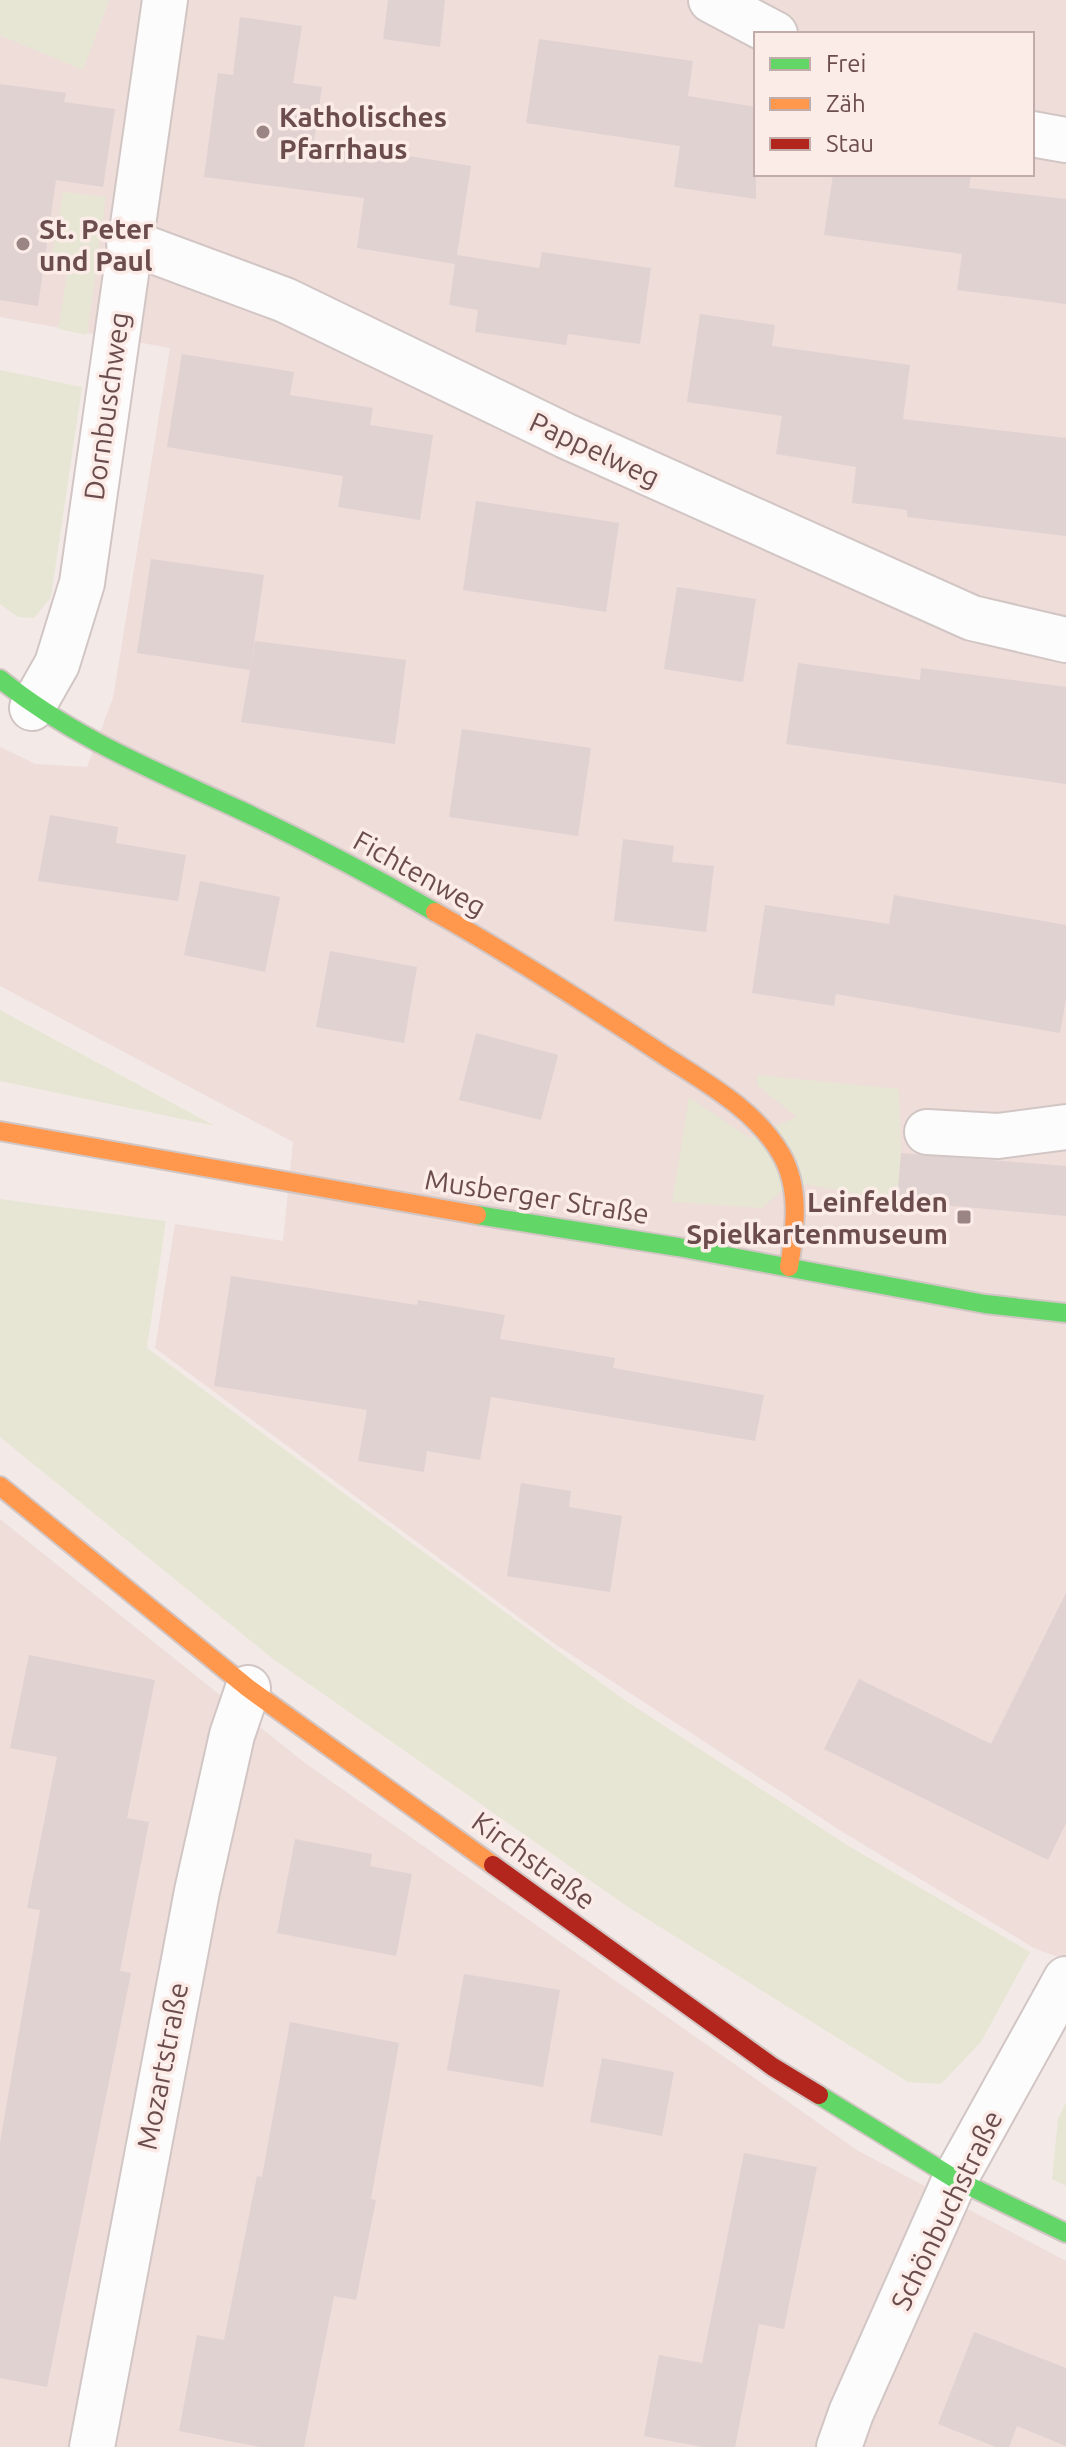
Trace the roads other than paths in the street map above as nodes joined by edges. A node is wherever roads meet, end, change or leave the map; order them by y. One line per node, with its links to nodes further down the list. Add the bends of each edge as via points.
1 (165, 0): 6 (street, Dornbuschweg)
2 (711, 0): 3 (street)
3 (771, 32)
4 (1034, 134): 5 (street)
5 (1066, 140)
6 (129, 242): 7 (street, Pappelweg, via 285,300 566,436 972,618); 9 (street, Dornbuschweg, via 82,583 57,664)
7 (1066, 640)
8 (0, 679): 9 (street, Fichtenweg)
9 (32, 708): 13 (street, Fichtenweg, via 341,860 625,1029 740,1110 767,1132 784,1158 794,1210)
10 (1066, 1127): 12 (street, via 998,1136)
11 (0, 1131): 13 (street, Musberger Straße)
12 (927, 1132)
13 (789, 1267): 14 (street, Musberger Straße, via 985,1304)
14 (1066, 1313)
15 (0, 1486): 16 (street, Kirchstraße)
16 (248, 1688): 18 (street, Kirchstraße, via 773,2067); 20 (street, Mozartstraße, via 232,1735 197,1891)
17 (1066, 1979): 18 (street, Schönbuchstraße)
18 (955, 2179): 19 (street, Kirchstraße); 21 (street, Schönbuchstraße)
19 (1066, 2233)
20 (92, 2447)
21 (839, 2447)

